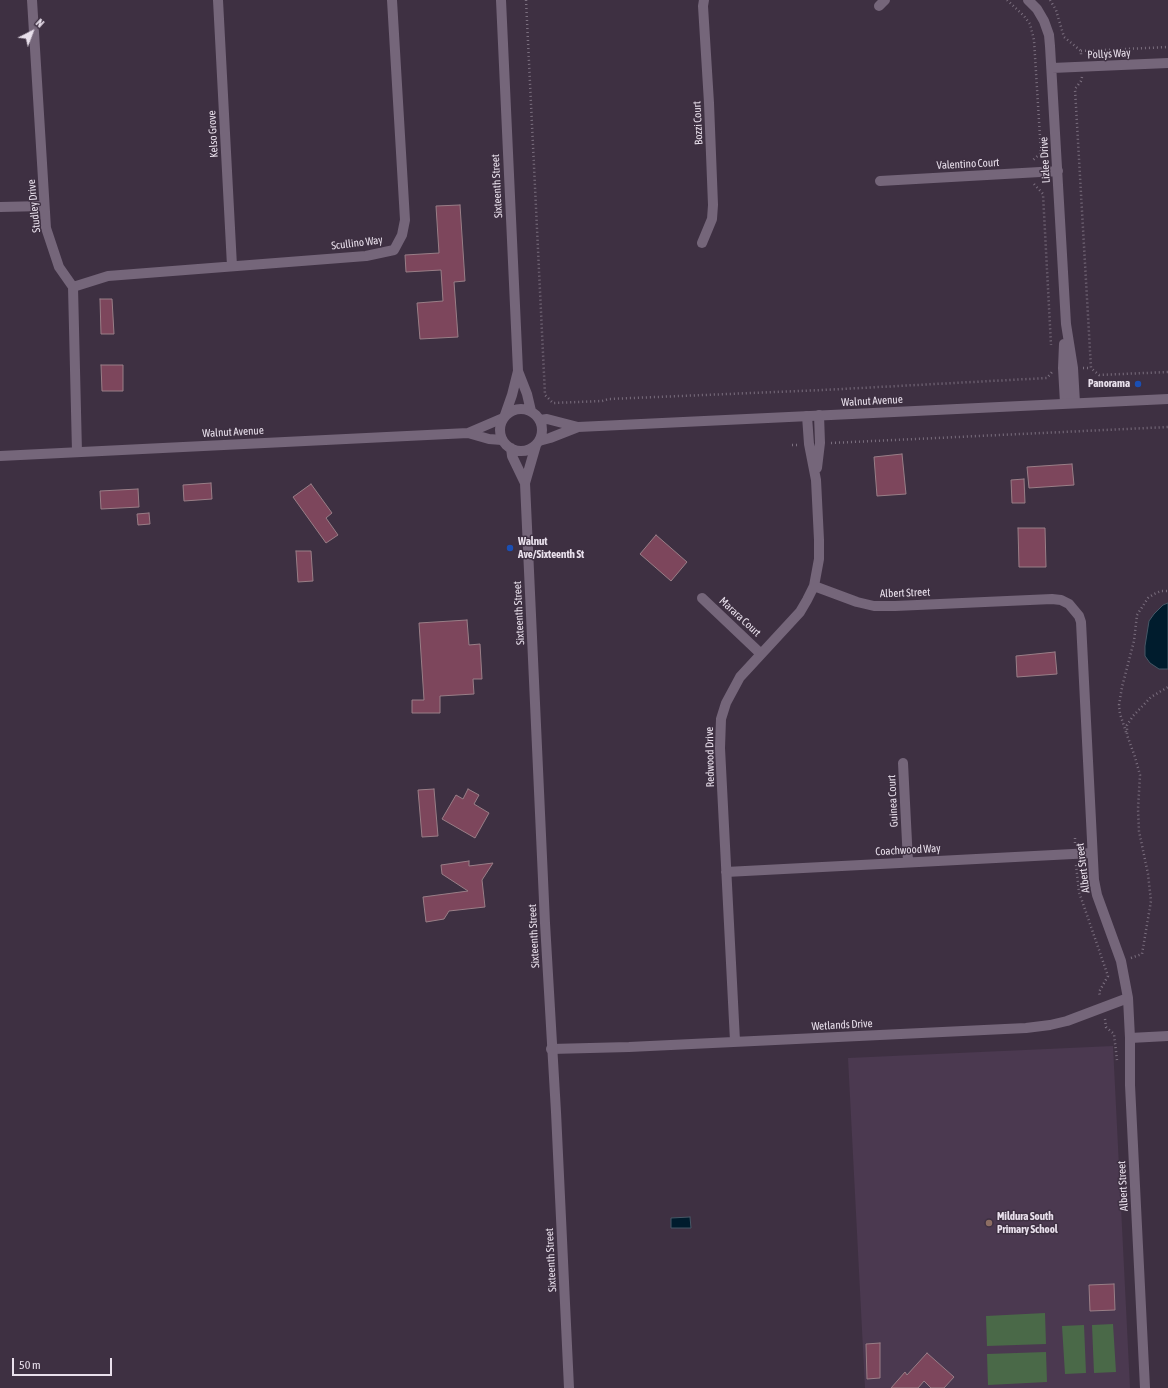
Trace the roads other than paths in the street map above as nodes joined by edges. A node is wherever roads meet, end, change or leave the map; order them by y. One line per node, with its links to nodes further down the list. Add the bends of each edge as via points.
1 (32, 0): 11 (street, Studley Drive)
2 (218, 0): 14 (street, Kelso Grove)
3 (392, 0): 14 (street, Scullino Way, via 405,220 402,235 394,250 366,256)
4 (501, 0): 17 (street, Sixteenth Street)
5 (704, 0): 13 (street, Bozzi Court, via 713,205 712,219)
6 (1028, 0): 8 (street, Lizlee Drive, via 1037,9 1049,35)
7 (1168, 63): 8 (street, Pollys Way)
8 (1052, 68): 9 (street, Lizlee Drive)
9 (1058, 171): 10 (street, Valentino Court); 16 (street, Lizlee Drive)
10 (880, 181)
11 (44, 206): 12 (street); 15 (street, Studley Drive, via 46,228 59,267)
12 (0, 207)
13 (702, 243)
14 (232, 266): 15 (street, Scullino Way, via 108,276)
15 (73, 288): 31 (street)
16 (1066, 324): 19 (street, Lizlee Drive, via 1072,368); 19 (street, Lizlee Drive, via 1063,368)
17 (518, 371): 20 (street, Sixteenth Street); 23 (street, Sixteenth Street)
18 (1168, 399): 19 (street, Walnut Avenue)
19 (1070, 403): 21 (street, Walnut Avenue)
20 (531, 410): 23 (street, via 517,408); 24 (street)
21 (819, 415): 22 (street, Walnut Avenue); 29 (street, Redwood Drive)
22 (807, 416): 25 (street, Walnut Avenue); 29 (street, Redwood Drive)
23 (504, 417): 26 (street, Walnut Avenue); 27 (street, via 500,425)
24 (540, 420): 25 (street, Walnut Avenue, via 547,419); 28 (street, via 542,434)
25 (578, 427): 28 (street, Walnut Avenue)
26 (468, 433): 27 (street, Walnut Avenue); 31 (street, Walnut Avenue)
27 (502, 440): 30 (street)
28 (538, 443): 30 (street, via 524,451); 33 (street, Sixteenth Street)
29 (815, 444): 34 (street, Redwood Drive, via 819,559)
30 (511, 448): 33 (street, Sixteenth Street, via 512,456)
31 (77, 452): 32 (street, Walnut Avenue)
32 (0, 456)
33 (525, 483): 45 (street, Sixteenth Street)
34 (814, 586): 36 (street, Redwood Drive, via 800,612); 38 (street, Albert Street, via 874,606 1052,599 1069,604 1082,622)
35 (702, 598): 36 (street, Marara Court)
36 (761, 654): 40 (street, Redwood Drive, via 740,677 726,703 721,720)
37 (902, 762): 39 (street, Guinea Court)
38 (1092, 853): 39 (street, Coachwood Way); 41 (street, Albert Street, via 1094,880 1121,961)
39 (908, 862): 40 (street, Coachwood Way)
40 (726, 872): 44 (street, Redwood Drive)
41 (1128, 998): 43 (street, Albert Street); 44 (street, Wetlands Drive, via 1067,1021 1026,1028)
42 (1168, 1036): 43 (street)
43 (1130, 1038): 47 (street, Albert Street, via 1130,1085)
44 (735, 1042): 45 (street, Wetlands Drive)
45 (551, 1049): 46 (street, Sixteenth Street)
46 (569, 1388)
47 (1145, 1388)

